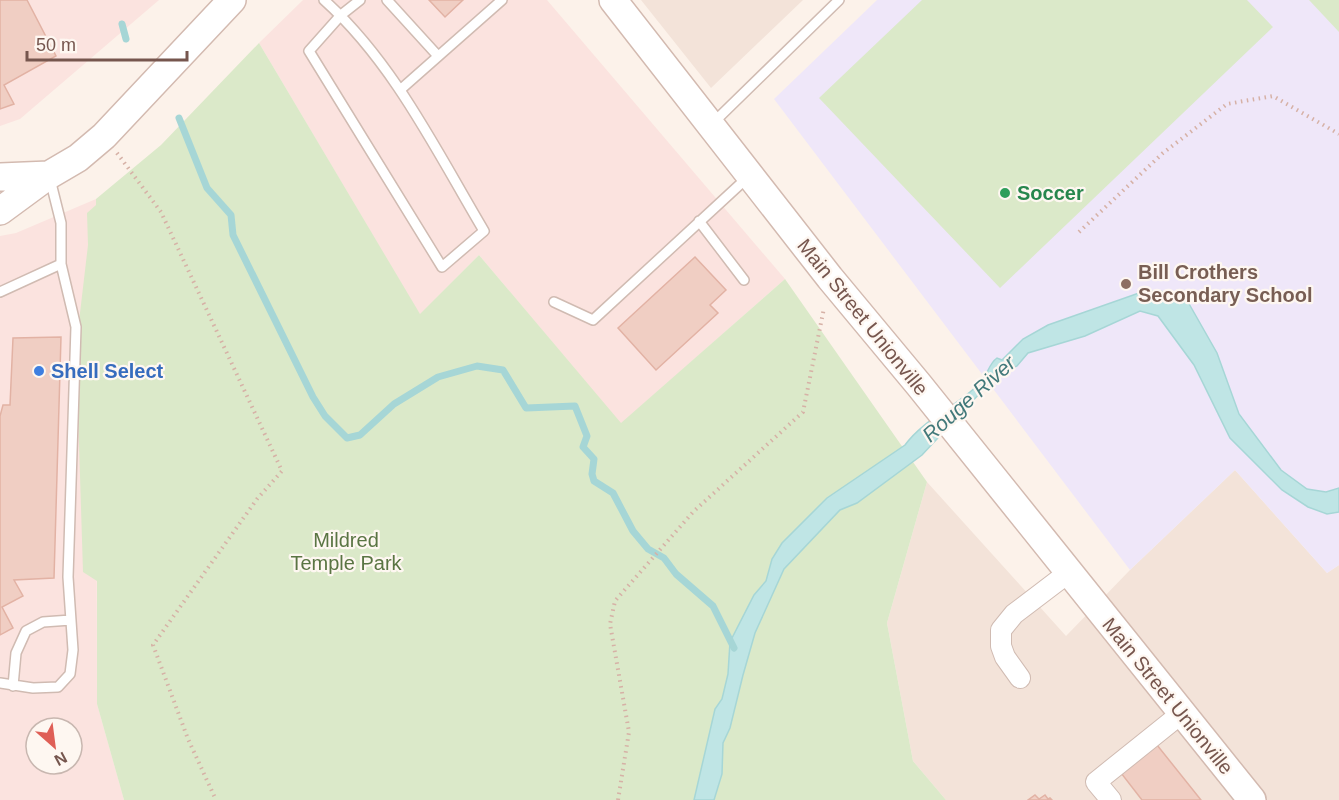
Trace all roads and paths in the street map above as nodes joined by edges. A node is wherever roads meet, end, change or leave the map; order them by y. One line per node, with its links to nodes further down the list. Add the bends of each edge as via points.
1 (232, 0): 13 (main road)
2 (324, 0): 8 (lane)
3 (360, 0): 8 (lane)
4 (387, 0): 9 (lane)
5 (502, 0): 9 (lane)
6 (613, 0): 11 (main road, Main Street Unionville)
7 (839, 0): 11 (lane)
8 (341, 15): 10 (lane); 10 (lane, via 309,51 442,267 484,231)
9 (438, 56): 10 (lane)
10 (400, 90)
11 (711, 126): 15 (main road, Main Street Unionville)
12 (1339, 134): 19 (path, via 1273,96 1227,104 1162,153)
13 (104, 136): 14 (main road); 31 (path, via 161,212 282,471 153,645)
14 (49, 175): 16 (main road); 17 (main road); 20 (lane, via 61,223)
15 (750, 175): 18 (lane); 21 (main road, Main Street Unionville)
16 (0, 177)
17 (0, 211)
18 (699, 221): 22 (lane); 24 (lane, via 592,320)
19 (1079, 232)
20 (61, 264): 23 (lane); 26 (lane, via 76,327 68,577)
21 (830, 278): 25 (main road, Main Street Unionville); 32 (path, via 803,412 693,513 615,601 610,624 629,732)
22 (744, 280)
23 (0, 292)
24 (554, 302)
25 (1068, 573): 27 (street, via 1014,614 1001,630 1005,657); 30 (main road, Main Street Unionville)
26 (71, 620): 29 (lane, via 44,622 26,632 16,653); 29 (lane, via 74,650 70,674 58,687)
27 (1020, 678)
28 (0, 683): 29 (lane)
29 (13, 686)
30 (1182, 713): 33 (street, via 1096,782); 34 (main road, Main Street Unionville)
31 (216, 800)
32 (618, 800)
33 (1111, 800)
34 (1252, 800)

